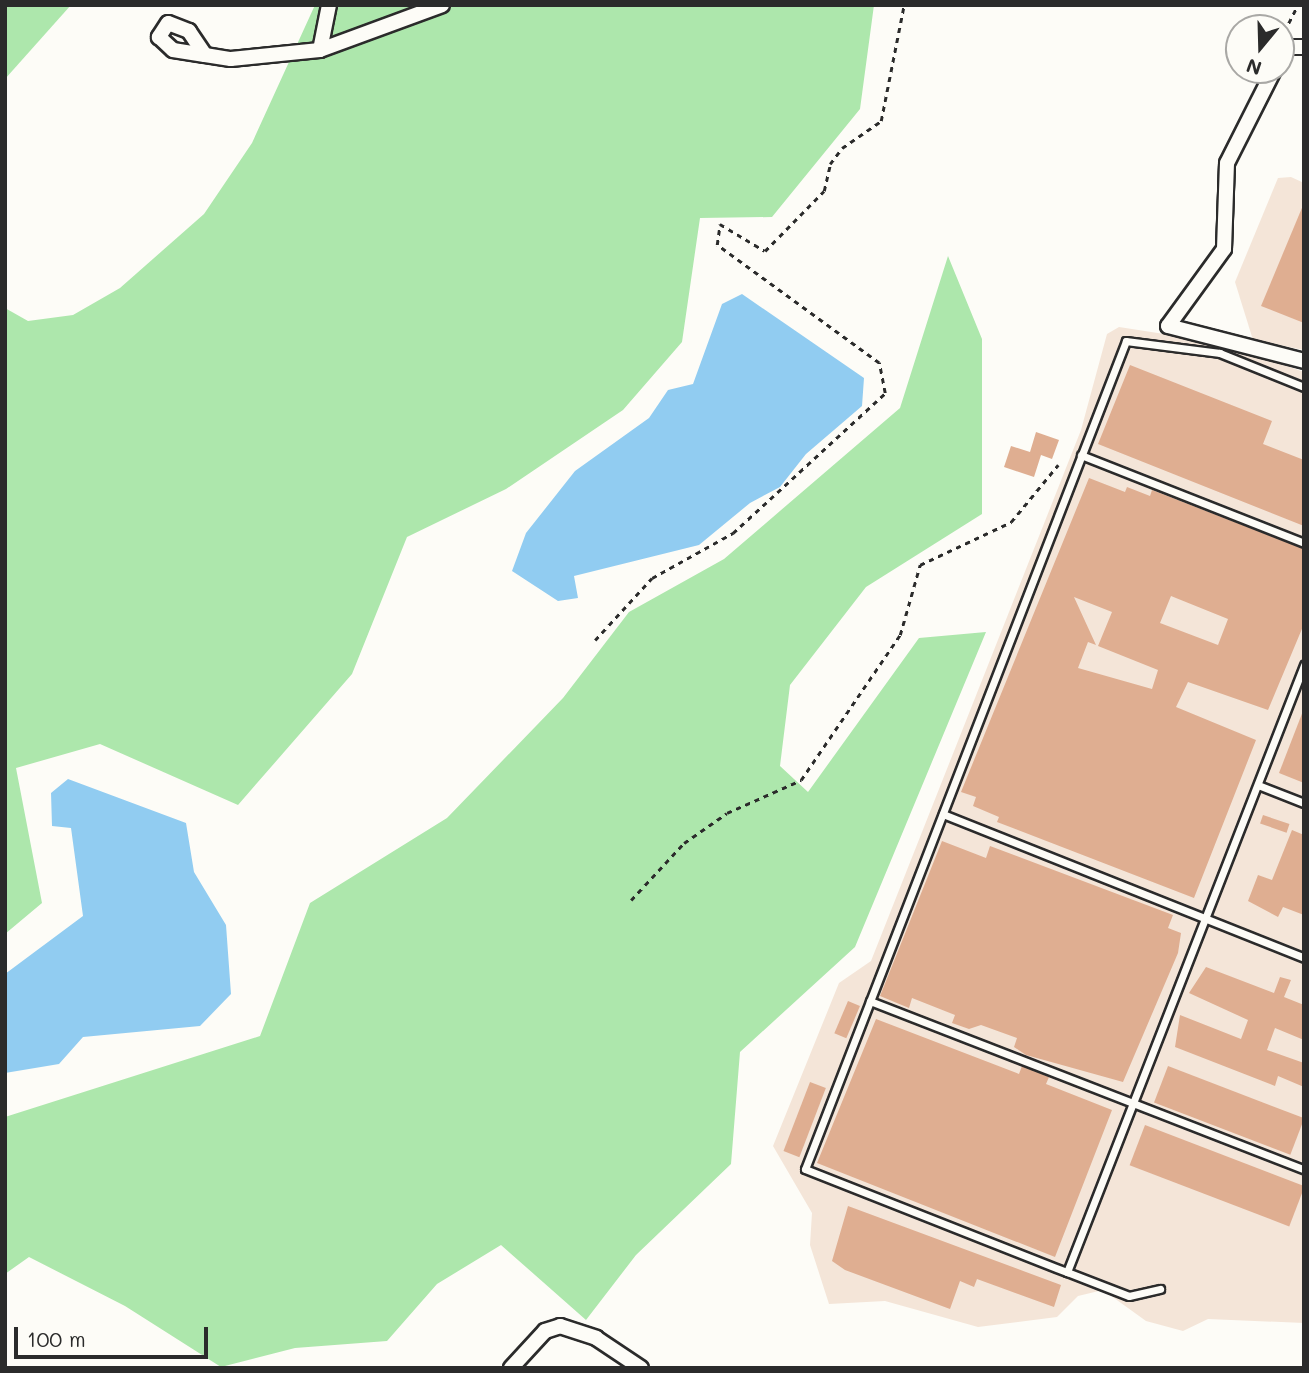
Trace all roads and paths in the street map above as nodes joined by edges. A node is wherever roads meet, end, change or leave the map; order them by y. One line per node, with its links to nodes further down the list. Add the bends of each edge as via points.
1 (329, 5): 4 (street)
2 (442, 5): 4 (street)
3 (904, 5): 12 (path, via 881,121 842,148 830,164 824,191 765,251 720,224 717,245 879,363 885,393 733,533 652,578)
4 (320, 50): 5 (street, via 231,59)
5 (205, 55)
6 (1267, 84): 7 (street, via 1227,163 1224,249 1168,326)
7 (1304, 361)
8 (1304, 387): 9 (lane, via 1220,353 1126,341)
9 (1081, 455): 11 (lane); 16 (lane)
10 (1058, 465): 17 (path, via 1011,522 920,565 900,635 801,780 727,813 684,843)
11 (1304, 543)
12 (595, 640)
13 (1304, 666): 14 (lane)
14 (1258, 785): 15 (lane); 18 (lane)
15 (1304, 803)
16 (943, 814): 18 (lane); 20 (lane)
17 (631, 901)
18 (1206, 920): 19 (lane); 21 (lane)
19 (1304, 958)
20 (870, 1001): 21 (lane); 23 (lane, via 806,1169)
21 (1134, 1102): 22 (lane); 23 (lane)
22 (1304, 1169)
23 (1067, 1272): 24 (lane, via 1129,1296)
24 (1160, 1289)
25 (511, 1368): 26 (street, via 545,1331 560,1326 596,1338)
26 (641, 1368)

